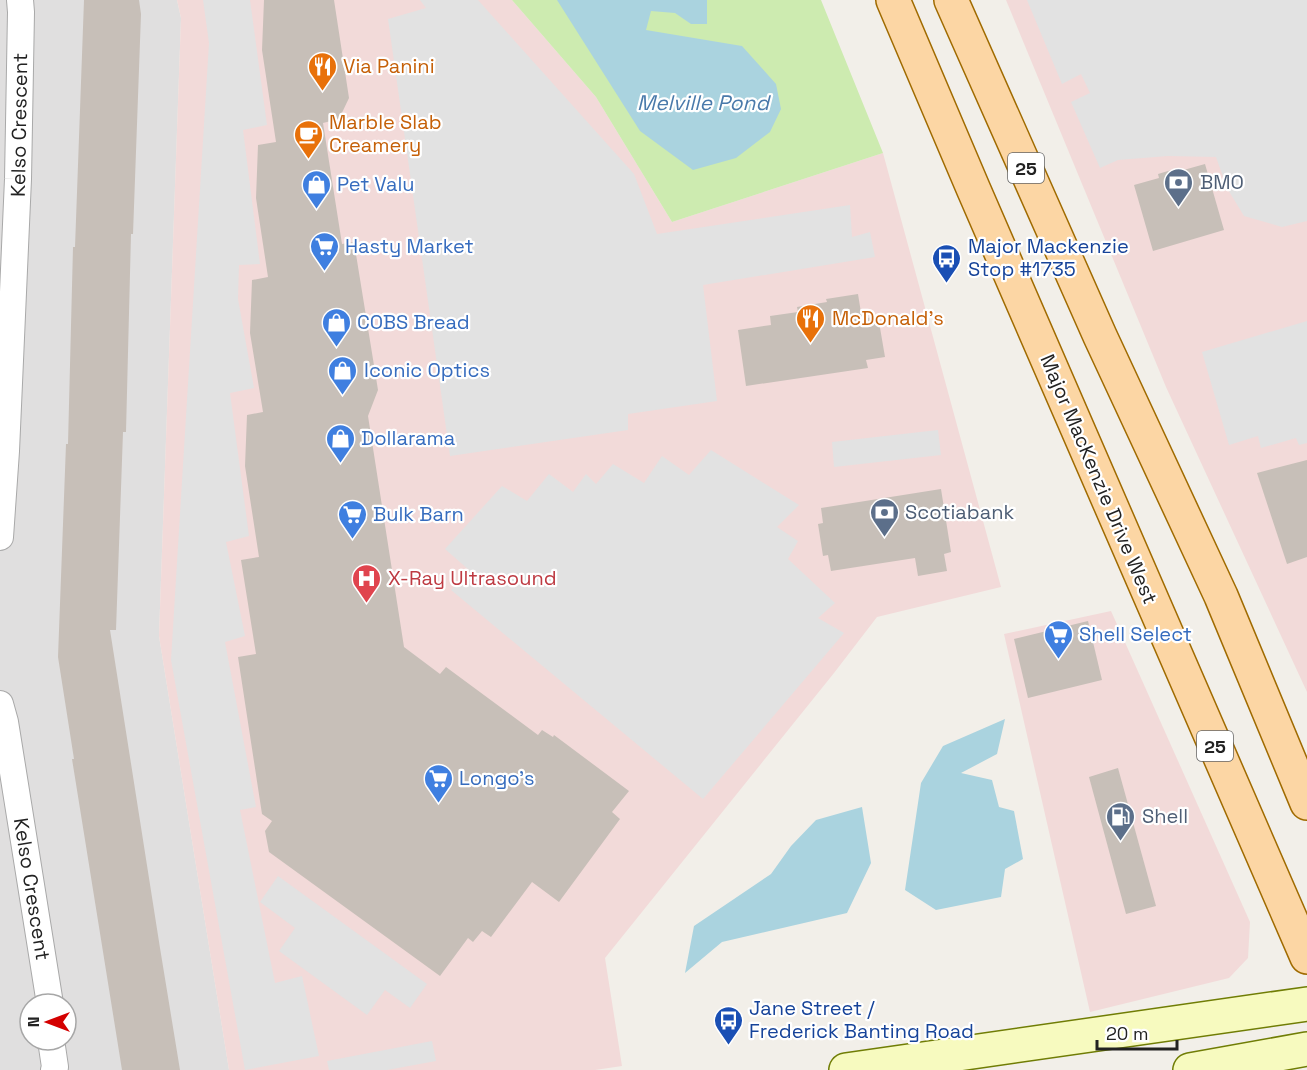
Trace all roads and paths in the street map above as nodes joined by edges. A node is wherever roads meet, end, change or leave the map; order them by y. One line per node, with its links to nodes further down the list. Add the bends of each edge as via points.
1 (20, 0): 4 (street, Kelso Crescent, via 18,179)
2 (893, 0): 7 (main road, Major MacKenzie Drive West / 25)
3 (951, 0): 6 (main road, 25, via 1221,596)
4 (0, 537)
5 (2, 716): 8 (street, Kelso Crescent)
6 (1307, 803)
7 (1307, 957)
8 (48, 992)
9 (1307, 1004): 13 (main road)
10 (1307, 1049): 14 (main road)
11 (53, 1052): 12 (street)
12 (54, 1070)
13 (846, 1070)
14 (1190, 1070)

